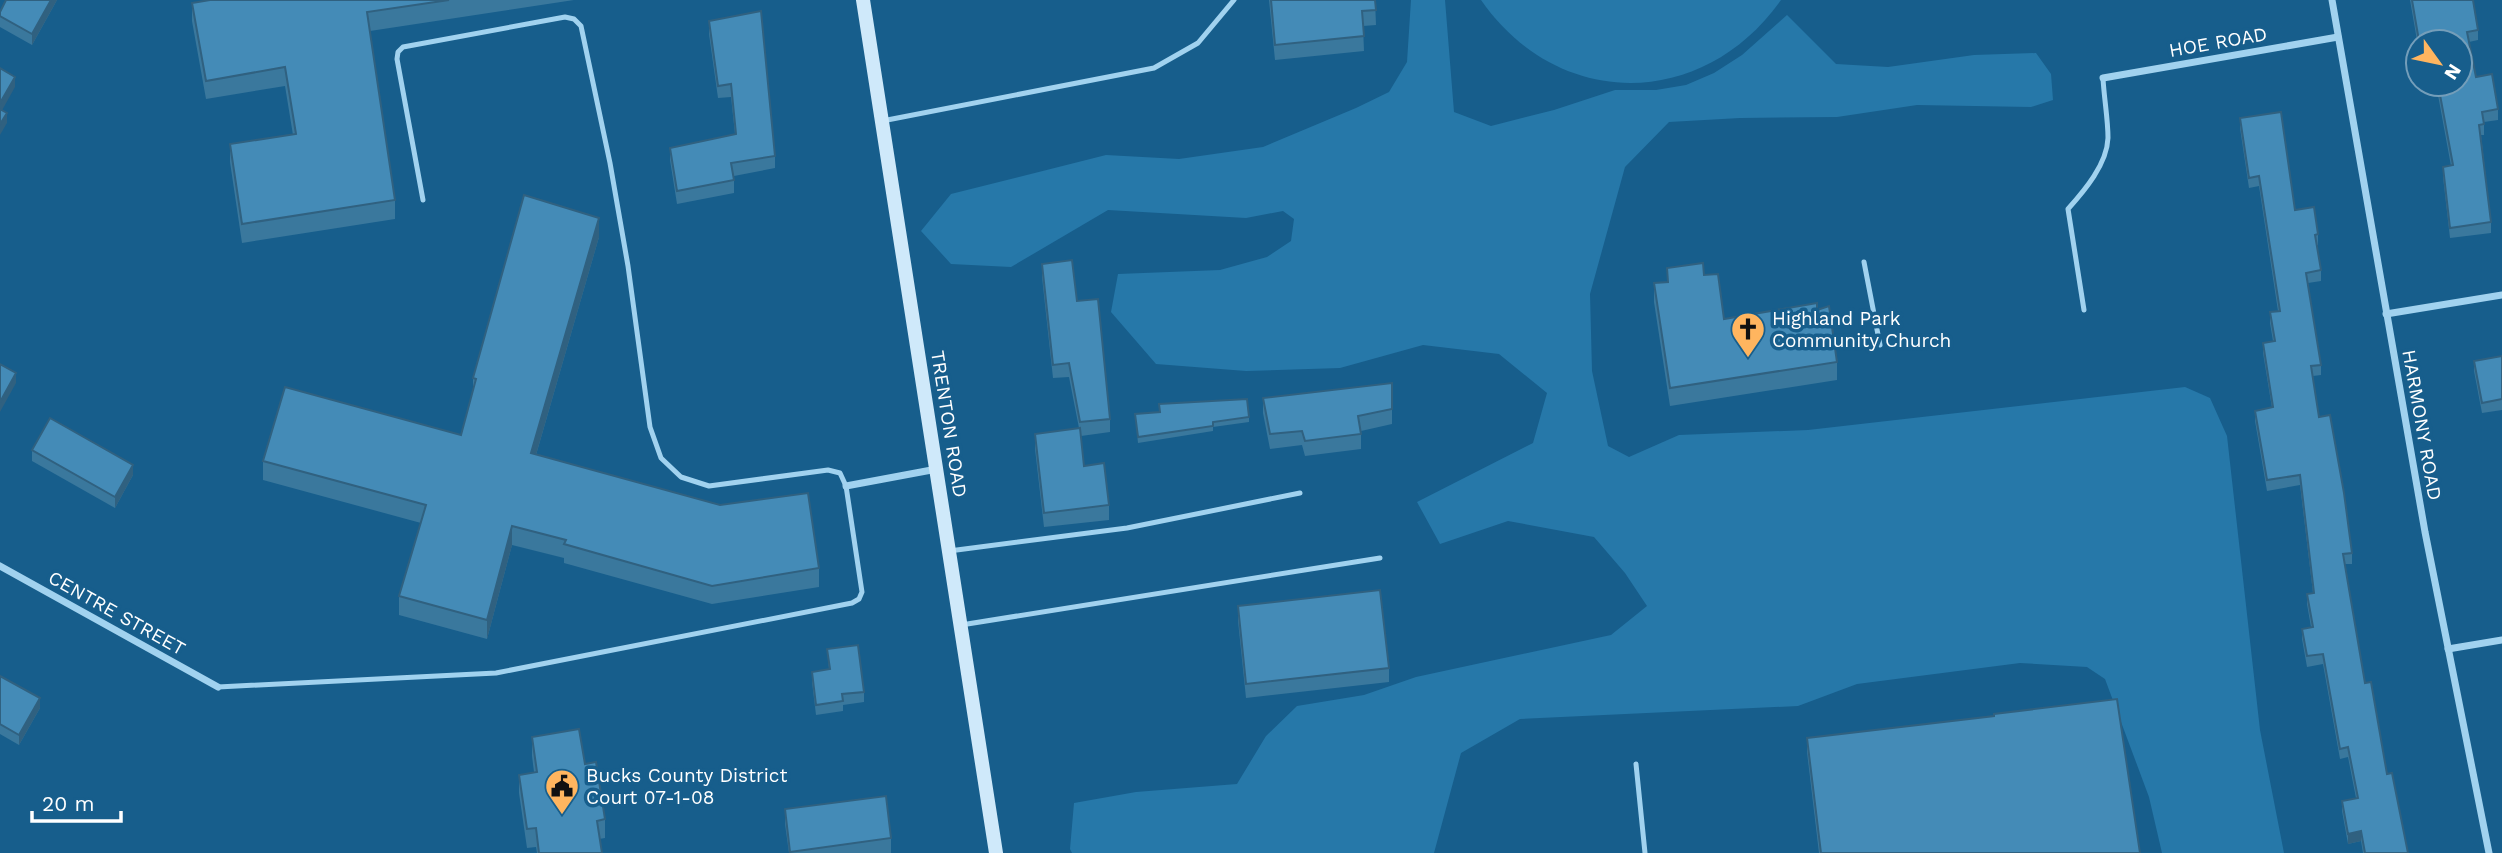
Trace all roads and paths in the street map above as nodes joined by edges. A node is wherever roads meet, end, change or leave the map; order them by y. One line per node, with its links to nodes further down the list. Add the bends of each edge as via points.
1 (863, 0): 6 (main road, TRENTON ROAD)
2 (1234, 0): 6 (lane, via 1198,43 1154,68)
3 (2332, 0): 4 (street, HARMONY ROAD)
4 (2338, 37): 5 (street, HOE ROAD); 11 (street, HARMONY ROAD)
5 (2103, 78): 10 (lane, via 2108,141 2086,188 2068,209)
6 (883, 121): 13 (main road, TRENTON ROAD)
7 (423, 200): 14 (lane, via 398,52 403,47 574,19 581,26 610,163 650,427 661,458 681,477 709,486 828,470 839,473)
8 (1864, 262): 12 (lane)
9 (2502, 295): 11 (street)
10 (2084, 310)
11 (2386, 314): 21 (street, HARMONY ROAD)
12 (1880, 345)
13 (937, 469): 14 (street); 16 (main road, TRENTON ROAD)
14 (846, 486): 22 (lane, via 862,580 859,599 852,603 496,673)
15 (1300, 493): 16 (lane, via 1127,528)
16 (949, 551): 19 (main road, TRENTON ROAD)
17 (1380, 558): 19 (lane)
18 (0, 566): 22 (street, CENTRE STREET)
19 (961, 625): 24 (main road, TRENTON ROAD)
20 (2502, 640): 21 (street)
21 (2448, 649): 26 (street, HARMONY ROAD)
22 (218, 687)
23 (1636, 764): 25 (lane)
24 (996, 853)
25 (1646, 853)
26 (2489, 853)

